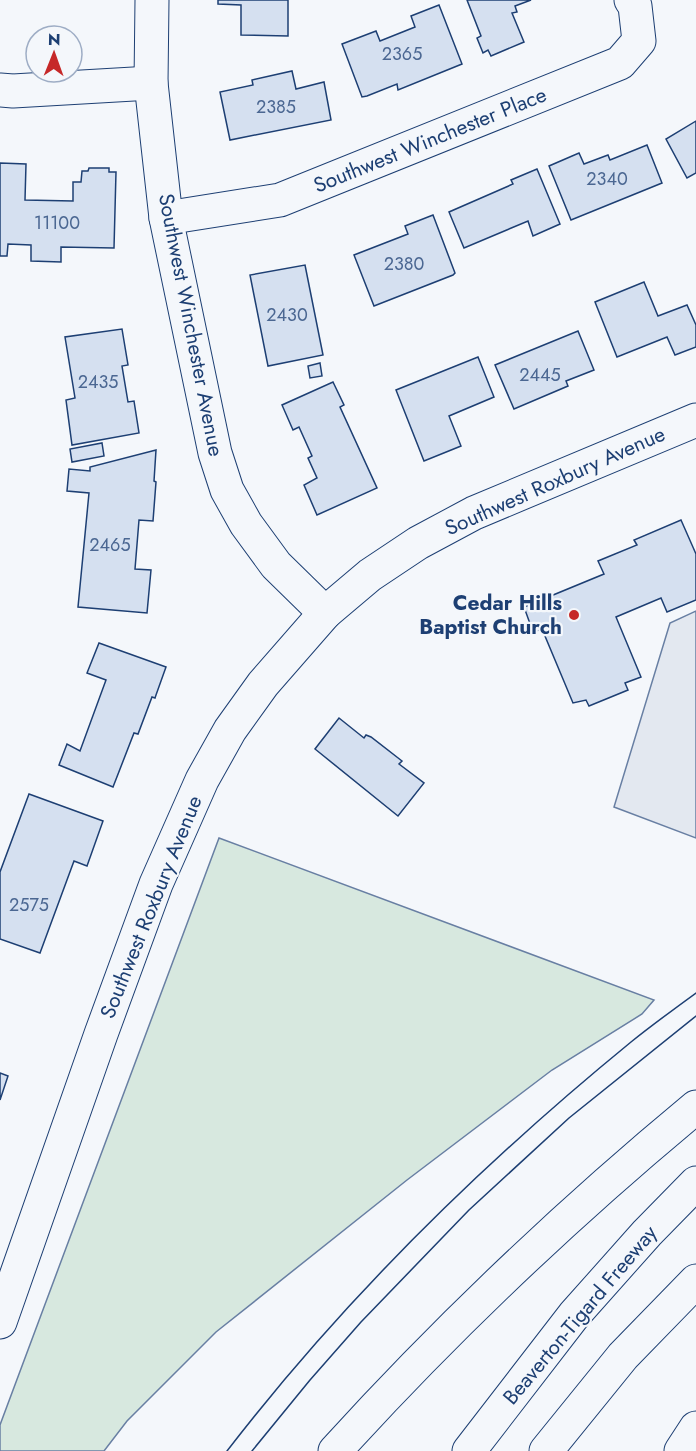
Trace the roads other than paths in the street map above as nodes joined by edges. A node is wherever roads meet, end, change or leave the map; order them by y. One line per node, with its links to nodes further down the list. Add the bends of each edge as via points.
1 (152, 0): 3 (main road, Southwest Winchester Avenue)
2 (631, 0): 5 (main road, Southwest Winchester Place, via 639,41 620,63 280,200)
3 (152, 84): 4 (main road); 5 (main road, Southwest Winchester Avenue)
4 (0, 90)
5 (166, 218): 7 (main road, Southwest Winchester Avenue, via 215,453 227,490 276,565)
6 (696, 420): 7 (main road, Southwest Roxbury Avenue, via 474,513 370,575)
7 (325, 614): 10 (main road, Southwest Roxbury Avenue, via 263,684 230,729 202,780 156,884)
8 (696, 1107): 14 (main road, via 629,1162 490,1292)
9 (696, 1183): 15 (main road, Beaverton-Tigard Freeway, via 574,1315)
10 (9, 1266): 12 (main road, Southwest Roxbury Avenue)
11 (696, 1281): 16 (main road, via 623,1356)
12 (0, 1322)
13 (696, 1428): 17 (main road)
14 (335, 1451)
15 (469, 1451)
16 (546, 1451)
17 (681, 1451)

